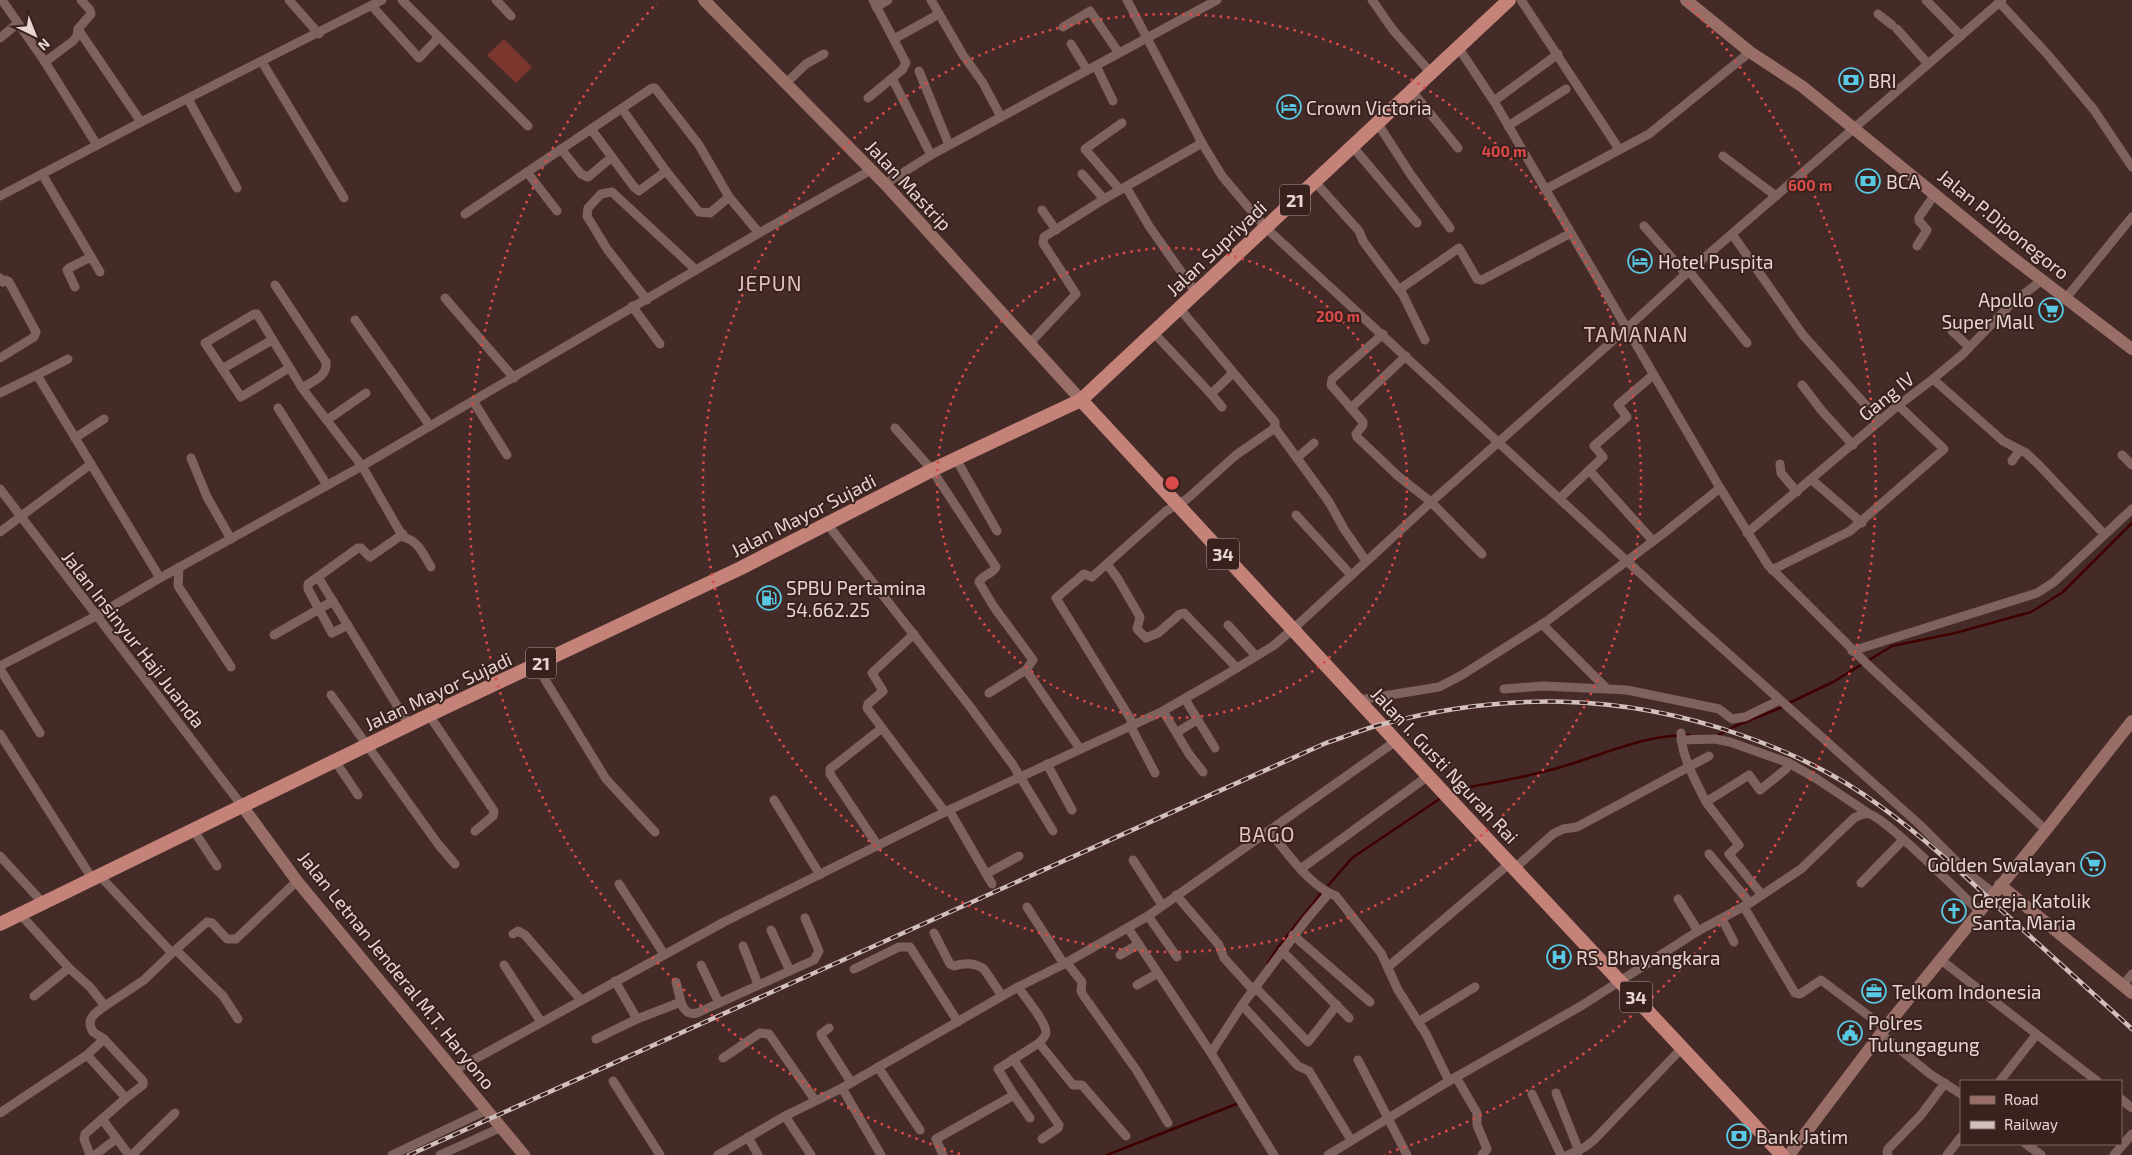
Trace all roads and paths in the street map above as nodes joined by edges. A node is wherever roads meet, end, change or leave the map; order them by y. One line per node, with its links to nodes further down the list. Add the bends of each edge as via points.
1 (81, 0): 26 (street, via 91,12)
2 (289, 0): 27 (street)
3 (382, 0): 20 (street)
4 (402, 0): 29 (street)
5 (496, 0): 23 (street)
6 (704, 0): 46 (main road, Jalan Mastrip)
7 (888, 0): 18 (street)
8 (931, 0): 21 (street)
9 (1127, 0): 32 (street)
10 (1216, 0): 17 (street)
11 (1372, 0): 44 (street, via 1388,24)
12 (1509, 0): 34 (highway, Jalan Supriyadi / 21)
13 (1521, 0): 38 (street)
14 (1686, 0): 35 (main road, Jalan P.Diponegoro)
15 (1926, 0): 28 (street)
16 (2001, 1): 28 (street); 72 (street, via 2094,110)
17 (1205, 3): 32 (street)
18 (875, 4): 31 (street)
19 (3, 6): 24 (street)
20 (372, 6): 27 (street); 29 (street, via 419,58)
21 (939, 14): 31 (street); 54 (street)
22 (1878, 14): 41 (street)
23 (511, 16)
24 (18, 23): 30 (street); 39 (street)
25 (1063, 27): 36 (street, via 1092,12)
26 (78, 29): 39 (street, via 73,40); 55 (street)
27 (319, 34): 40 (street)
28 (1961, 36): 41 (street)
29 (439, 37): 58 (street)
30 (0, 38)
31 (894, 39): 45 (street, via 906,63)
32 (1148, 39): 36 (street); 62 (street)
33 (1071, 44): 42 (street)
34 (1458, 47): 44 (highway, Jalan Supriyadi / 21); 51 (street)
35 (1750, 52): 60 (main road, Jalan P.Diponegoro, via 1803,87); 68 (street, via 1649,134)
36 (1119, 53): 42 (street)
37 (824, 54): 46 (street, via 806,64)
38 (1558, 54): 47 (street); 51 (street)
39 (44, 62): 63 (street)
40 (262, 62): 50 (street); 87 (street)
41 (1928, 64): 60 (street)
42 (1091, 68): 52 (street); 54 (street)
43 (920, 71): 64 (street)
44 (1431, 73): 48 (highway, Jalan Supriyadi / 21)
45 (892, 78): 49 (street); 69 (street)
46 (785, 84): 73 (main road, Jalan Mastrip)
47 (1571, 85): 59 (street); 68 (street)
48 (1412, 91): 57 (highway, Jalan Supriyadi / 21); 66 (street)
49 (868, 98)
50 (188, 99): 55 (street); 80 (street)
51 (1494, 101): 59 (street)
52 (1113, 102)
53 (622, 109): 61 (street); 74 (street); 86 (street, via 652,88 658,90 699,145)
54 (1001, 117): 64 (street)
55 (141, 122): 63 (street)
56 (1122, 123): 81 (street, via 1085,149)
57 (1378, 124): 65 (highway, Jalan Supriyadi / 21); 96 (street)
58 (528, 126)
59 (1508, 126): 82 (street)
60 (1854, 127): 83 (main road, Jalan P.Diponegoro); 85 (street)
61 (591, 129): 67 (street); 71 (street)
62 (1202, 143): 81 (street); 95 (street, via 1222,176)
63 (97, 145): 76 (street)
64 (948, 145): 69 (street)
65 (1353, 147): 78 (highway, Jalan Supriyadi / 21); 93 (street)
66 (1458, 148)
67 (561, 149): 71 (street, via 581,174 588,177); 75 (street)
68 (1619, 149): 82 (street)
69 (931, 155): 79 (street)
70 (1723, 156): 85 (street)
71 (612, 157): 74 (street, via 639,191)
72 (2132, 167)
73 (871, 170): 79 (main road, Jalan Mastrip); 98 (street)
74 (666, 171): 86 (street, via 699,212 710,213)
75 (528, 172): 90 (street); 91 (street)
76 (42, 174): 84 (street); 102 (street)
77 (1082, 174): 88 (street)
78 (1315, 182): 95 (highway, Jalan Supriyadi / 21); 110 (street, via 1359,230 1363,241)
79 (885, 184): 126 (main road, Jalan Mastrip)
80 (237, 188)
81 (1123, 189): 88 (street); 111 (street)
82 (1546, 189): 99 (street)
83 (1935, 194): 101 (street, via 1919,217 1927,230); 107 (main road, Jalan P.Diponegoro)
84 (0, 196)
85 (1776, 196): 100 (street)
86 (729, 197): 98 (street)
87 (344, 198)
88 (1104, 199): 97 (street)
89 (1042, 210): 97 (street)
90 (557, 211)
91 (465, 214)
92 (2132, 217): 113 (street)
93 (1417, 223)
94 (1644, 226): 105 (street)
95 (1265, 227): 111 (highway, Jalan Supriyadi / 21); 121 (street)
96 (1450, 228)
97 (1056, 230): 126 (street, via 1044,237 1043,243 1076,294)
98 (759, 233): 103 (street)
99 (1571, 233): 110 (street, via 1482,280 1477,279 1459,248); 118 (street)
100 (1732, 234): 105 (street); 152 (street, via 1800,331)
101 (1917, 246)
102 (91, 257): 104 (street); 109 (street, via 67,270)
103 (696, 270): 114 (street); 114 (street, via 612,192 601,194 588,208 587,216 607,249)
104 (100, 272)
105 (1687, 272): 118 (street); 124 (street)
106 (0, 278): 130 (street, via 9,282 36,332 34,337)
107 (2042, 280): 113 (main road, Jalan P.Diponegoro); 127 (street, Gang IV, via 2010,305)
108 (275, 285): 140 (street, via 326,362 322,376)
109 (75, 286)
110 (1400, 290): 123 (street)
111 (1196, 293): 116 (highway, Jalan Supriyadi / 21)
112 (445, 298): 137 (street)
113 (2066, 298): 128 (main road, Jalan P.Diponegoro)
114 (647, 300): 115 (street)
115 (632, 306): 125 (street); 137 (street)
116 (1180, 308): 120 (highway, Jalan Supriyadi / 21); 134 (street)
117 (355, 320): 153 (street)
118 (1626, 329): 136 (street); 157 (street)
119 (1952, 331): 127 (street)
120 (1154, 333): 143 (street); 144 (highway, Jalan Supriyadi / 21)
121 (1383, 334): 129 (street); 149 (street, via 1331,381)
122 (272, 340): 132 (street); 133 (street); 133 (street, via 254,314 206,342)
123 (1425, 340)
124 (1746, 343)
125 (660, 344)
126 (1029, 344): 144 (main road, Jalan Mastrip)
127 (1969, 347): 138 (street, Gang IV)
128 (2132, 349)
129 (1406, 356): 149 (street); 157 (street)
130 (0, 358)
131 (68, 359): 135 (street)
132 (290, 368): 133 (street, via 241,397); 140 (street)
133 (222, 369)
134 (1233, 374): 143 (street); 155 (street, via 1275,422)
135 (37, 375): 141 (street); 156 (street)
136 (1653, 376): 172 (street, via 1618,405 1627,417 1594,445 1604,456); 175 (street)
137 (514, 378): 145 (street)
138 (1933, 379): 146 (street, Gang IV); 160 (street, via 2003,442)
139 (1802, 385): 159 (street)
140 (302, 388): 151 (street)
141 (0, 393)
142 (366, 393): 151 (street)
143 (1211, 394): 147 (street)
144 (1081, 400): 165 (highway, Jalan Mayor Sujadi / 21); 180 (highway, Jalan I. Gusti Ngurah Rai / 34)
145 (473, 401): 153 (street); 161 (street)
146 (1898, 405): 152 (street, Gang IV); 184 (street, via 1944,449)
147 (1222, 407)
148 (278, 408): 174 (street)
149 (1351, 408): 179 (street, via 1363,422 1357,437)
150 (104, 419): 156 (street)
151 (327, 420): 170 (street)
152 (1880, 421): 159 (street, Gang IV)
153 (430, 426): 170 (street)
154 (896, 428): 171 (street)
155 (1275, 428): 164 (street); 180 (street, via 1236,455)
156 (75, 438): 167 (street)
157 (1498, 442): 178 (street); 179 (street)
158 (1314, 443): 164 (street)
159 (1853, 445): 173 (street, Gang IV)
160 (2020, 450): 166 (street); 190 (street, via 2038,464)
161 (507, 455)
162 (2122, 455): 169 (street)
163 (191, 458): 191 (street, via 207,497)
164 (1297, 458): 195 (street)
165 (956, 459): 171 (highway, Jalan Mayor Sujadi / 21); 186 (street)
166 (2012, 461)
167 (91, 464): 183 (street); 202 (street)
168 (1780, 464): 177 (street, via 1781,473)
169 (2132, 465)
170 (362, 466): 174 (street); 189 (street)
171 (932, 470): 185 (highway, Jalan Mayor Sujadi / 21); 218 (street, via 996,567 980,582 1033,660)
172 (1589, 470): 178 (street); 192 (street)
173 (1812, 480): 177 (street, Gang IV); 184 (street)
174 (327, 485): 191 (street)
175 (1720, 488): 188 (street); 192 (street)
176 (0, 490): 183 (street, Jalan Insinyur Haji Juanda)
177 (1797, 492): 188 (street, Gang IV)
178 (1560, 498): 194 (street)
179 (1431, 502): 193 (street); 195 (street)
180 (1178, 505): 196 (street, via 1166,511); 209 (highway, Jalan I. Gusti Ngurah Rai / 34)
181 (2132, 509): 190 (street)
182 (1296, 515): 200 (street)
183 (20, 516): 187 (street); 205 (street, Jalan Insinyur Haji Juanda)
184 (1862, 523): 199 (street)
185 (828, 524): 210 (street); 214 (highway, Jalan Mayor Sujadi / 21)
186 (997, 531)
187 (0, 532)
188 (1747, 533): 199 (street)
189 (403, 534): 197 (street, via 418,545); 201 (street, via 370,557 358,548)
190 (2104, 534): 212 (street, via 2054,582 2037,593)
191 (231, 539): 198 (street)
192 (1653, 541): 194 (street)
193 (1482, 554)
194 (1628, 560): 206 (street); 225 (street)
195 (1366, 562): 200 (street)
196 (1107, 564): 217 (street, via 1140,617 1137,629 1146,638 1184,613); 230 (street, via 1092,577 1084,574 1056,599)
197 (430, 567)
198 (179, 568): 202 (street); 215 (street, via 178,586)
199 (1772, 570): 212 (street)
200 (1351, 575): 209 (street)
201 (318, 577): 203 (street); 204 (street, via 307,586)
202 (160, 578): 205 (street)
203 (333, 601): 204 (street); 207 (street)
204 (318, 608): 207 (street, via 332,633); 211 (street)
205 (96, 616): 216 (street); 252 (street, Jalan Insinyur Haji Juanda)
206 (1542, 624): 219 (street); 224 (street, via 1450,682)
207 (348, 625): 231 (street)
208 (1228, 625): 213 (street)
209 (1293, 629): 213 (street); 224 (highway, Jalan I. Gusti Ngurah Rai / 34)
210 (914, 634): 232 (street, via 872,673 883,691 867,708); 247 (street)
211 (274, 635)
212 (1855, 653): 256 (street)
213 (1256, 656): 217 (street)
214 (536, 665): 227 (highway, Jalan Mayor Sujadi / 21); 261 (street, via 606,779)
215 (231, 666)
216 (0, 668): 234 (street)
217 (1237, 668): 223 (street)
218 (1026, 670): 221 (street); 239 (street)
219 (1606, 688): 220 (street, via 1543,686); 225 (street, via 1719,710 1732,718 1745,717)
220 (1504, 689)
221 (989, 693)
222 (331, 695): 237 (street)
223 (1185, 699): 226 (street); 228 (street)
224 (1362, 703): 236 (highway, Jalan I. Gusti Ngurah Rai / 34)
225 (1783, 703): 279 (street, via 1920,824 1970,875)
226 (1163, 711): 230 (street); 245 (street, via 1188,754)
227 (429, 715): 231 (highway, Jalan Mayor Sujadi / 21); 258 (street, via 494,811 494,816)
228 (1198, 720): 233 (street); 238 (street)
229 (2132, 721): 256 (main road)
230 (1132, 724): 239 (street); 246 (street)
231 (409, 725): 237 (highway, Jalan Mayor Sujadi / 21)
232 (882, 728): 254 (street); 263 (street, via 830,769 830,774)
233 (1180, 731)
234 (40, 733)
235 (0, 734): 274 (street)
236 (1396, 741): 248 (highway, Jalan I. Gusti Ngurah Rai / 34); 260 (street)
237 (368, 745): 241 (highway, Jalan Mayor Sujadi / 21); 268 (street, via 438,844)
238 (1215, 748)
239 (1080, 749): 242 (street)
240 (1710, 756): 244 (street)
241 (335, 761): 249 (street); 252 (highway, Jalan Mayor Sujadi / 21)
242 (1047, 764): 247 (street); 253 (street)
243 (1789, 764): 244 (street, via 1730,742 1681,736); 251 (street, via 1760,790 1749,775); 255 (street, via 1817,778)
244 (1690, 766): 251 (street); 270 (street, via 1577,827 1553,834)
245 (1203, 772)
246 (1155, 773)
247 (1021, 776): 254 (street); 259 (street)
248 (1428, 776): 270 (highway, Jalan I. Gusti Ngurah Rai / 34); 271 (street)
249 (358, 795)
250 (774, 800): 273 (street)
251 (1706, 802): 282 (street, via 1739,845 1729,854)
252 (243, 807): 257 (highway, Jalan Mayor Sujadi / 21); 275 (main road, Jalan Letnan Jenderal M.T. Haryono)
253 (1072, 810)
254 (947, 811): 263 (street); 272 (street)
255 (1868, 813): 262 (street); 282 (street, via 1854,818 1801,869)
256 (2046, 830): 279 (main road)
257 (194, 831): 269 (street); 274 (highway, Jalan Mayor Sujadi / 21)
258 (475, 831)
259 (1052, 831)
260 (1269, 831): 271 (street); 281 (street)
261 (655, 832)
262 (1904, 840): 276 (street); 288 (street)
263 (878, 846): 273 (street)
264 (1709, 854): 286 (street)
265 (0, 856): 284 (street)
266 (1019, 856): 272 (street)
267 (1133, 860): 285 (street)
268 (456, 864)
269 (217, 866)
270 (1513, 866): 312 (street); 319 (highway, Jalan I. Gusti Ngurah Rai / 34)
271 (1302, 868): 280 (street)
272 (986, 874): 278 (street)
273 (820, 875): 305 (street)
274 (97, 878): 284 (highway, Jalan Mayor Sujadi / 21); 303 (street)
275 (297, 880): 303 (street, via 236,939 227,939 208,922); 355 (main road, Jalan Letnan Jenderal M.T. Haryono)
276 (1861, 883)
277 (619, 884): 305 (street)
278 (992, 884)
279 (1997, 889): 288 (main road); 326 (main road)
280 (1325, 891): 299 (street); 312 (street, via 1336,896 1381,952)
281 (1176, 896): 285 (street); 325 (street)
282 (1762, 896): 286 (street)
283 (1678, 899): 296 (street)
284 (43, 903): 289 (highway, Jalan Mayor Sujadi / 21)
285 (1162, 905): 290 (street)
286 (1747, 905): 292 (street); 343 (street, via 1795,993 1800,994 1821,980)
287 (1027, 907): 309 (street)
288 (1979, 911): 308 (main road)
289 (20, 914): 293 (highway, Jalan Mayor Sujadi / 21); 313 (street)
290 (1148, 916): 294 (street); 307 (street)
291 (805, 918): 315 (street, via 819,954 814,960)
292 (1722, 919): 296 (street); 300 (street)
293 (0, 924)
294 (1128, 928): 301 (street); 309 (street)
295 (772, 930): 315 (street)
296 (1698, 931): 319 (street)
297 (934, 933): 328 (street, via 950,964 966,962 984,969)
298 (513, 934): 329 (street, via 518,931 525,934)
299 (1293, 935): 304 (street); 331 (street)
300 (1734, 942)
301 (1139, 944): 306 (street); 316 (street)
302 (743, 946): 321 (street)
303 (174, 952): 334 (street, via 144,980); 337 (street, via 223,996)
304 (1282, 952): 325 (street); 335 (street)
305 (664, 954): 318 (street)
306 (1120, 955)
307 (1178, 957)
308 (1941, 960): 343 (main road); 344 (street)
309 (1065, 963): 323 (street); 378 (street, via 1082,982 1083,995 1137,1071)
310 (504, 965): 339 (street)
311 (701, 965): 332 (street)
312 (1388, 967): 341 (street)
313 (69, 968): 327 (street); 334 (street)
314 (854, 969): 340 (street, via 899,947 910,947)
315 (790, 971): 321 (street)
316 (1158, 973): 322 (street); 349 (street)
317 (2132, 974): 326 (street)
318 (615, 981): 329 (street); 338 (street)
319 (1621, 981): 348 (highway, Jalan I. Gusti Ngurah Rai / 34); 356 (street, via 1546,1028)
320 (676, 982): 330 (street)
321 (758, 984): 332 (street)
322 (1137, 985)
323 (1018, 987): 328 (street); 347 (street, via 1045,1029)
324 (1475, 987): 341 (street)
325 (1252, 988): 333 (street); 335 (street, via 1308,1042)
326 (2127, 989)
327 (34, 996)
328 (1002, 996): 340 (street)
329 (581, 1000): 339 (street)
330 (681, 1002): 332 (street, via 689,1014); 338 (street)
331 (1370, 1002)
332 (719, 1003)
333 (1242, 1005): 349 (street); 387 (street, via 1298,1066 1309,1071)
334 (105, 1006): 345 (street, via 92,1015 90,1021 93,1032)
335 (1337, 1006): 336 (street)
336 (1349, 1018)
337 (238, 1019)
338 (637, 1019): 346 (street)
339 (541, 1022): 355 (street)
340 (958, 1022): 354 (street)
341 (1418, 1022): 356 (street)
342 (829, 1028): 360 (street, via 821,1034 822,1037)
343 (1883, 1031): 361 (street); 411 (main road)
344 (2036, 1035): 357 (street); 358 (street)
345 (104, 1039): 350 (street); 367 (street, via 143,1083)
346 (596, 1040)
347 (1039, 1042): 352 (street); 382 (street, via 1073,1085 1082,1085)
348 (1683, 1047): 391 (street, via 1594,1140); 410 (highway, Jalan I. Gusti Ngurah Rai / 34)
349 (1213, 1051): 404 (street)
350 (87, 1055): 367 (street); 372 (street)
351 (723, 1058): 368 (street, via 765,1032)
352 (1013, 1059): 366 (street, via 998,1069); 385 (street, via 1059,1125)
353 (1358, 1060): 376 (street)
354 (878, 1067): 360 (street); 380 (street)
355 (455, 1070): 371 (main road, Jalan Letnan Jenderal M.T. Haryono)
356 (1453, 1079): 376 (street); 407 (street, via 1476,1113 1477,1125 1488,1149)
357 (2001, 1080)
358 (2096, 1080)
359 (614, 1081): 398 (street)
360 (851, 1082): 362 (street)
361 (1945, 1083): 364 (street); 412 (street, via 1921,1115 1888,1149)
362 (842, 1088): 368 (street); 402 (street)
363 (1556, 1093): 391 (street)
364 (1960, 1093)
365 (1532, 1094): 408 (street)
366 (1014, 1095): 375 (street); 403 (street, via 938,1136 936,1143)
367 (126, 1098): 377 (street)
368 (816, 1100): 374 (street)
369 (2122, 1100): 370 (street)
370 (2132, 1108)
371 (487, 1110): 379 (main road, Jalan Letnan Jenderal M.T. Haryono); 395 (street)
372 (0, 1113)
373 (174, 1113): 394 (street)
374 (785, 1116): 383 (street); 401 (street)
375 (1030, 1118)
376 (1389, 1118): 387 (street); 406 (street)
377 (102, 1119): 384 (street); 392 (street, via 85,1134)
378 (1168, 1123)
379 (502, 1127): 396 (street); 397 (main road, Jalan Letnan Jenderal M.T. Haryono)
380 (920, 1130)
381 (2132, 1134): 388 (street)
382 (1126, 1136)
383 (748, 1137): 399 (street); 400 (street)
384 (116, 1139): 393 (street); 394 (street)
385 (1042, 1139)
386 (1960, 1139): 413 (street)
387 (1351, 1140): 405 (street)
388 (2122, 1143)
389 (2027, 1145): 414 (street)
390 (2118, 1146): 415 (street)
391 (1579, 1151): 409 (street)
392 (90, 1155)
393 (95, 1155)
394 (130, 1155)
395 (392, 1155)
396 (440, 1155)
397 (524, 1155)
398 (660, 1155)
399 (718, 1155)
400 (758, 1155)
401 (811, 1155)
402 (881, 1155)
403 (943, 1155)
404 (1274, 1155)
405 (1328, 1155)
406 (1407, 1155)
407 (1482, 1155)
408 (1561, 1155)
409 (1568, 1155)
410 (1782, 1155)
411 (1789, 1155)
412 (1888, 1155)
413 (1947, 1155)
414 (2041, 1155)
415 (2114, 1155)

